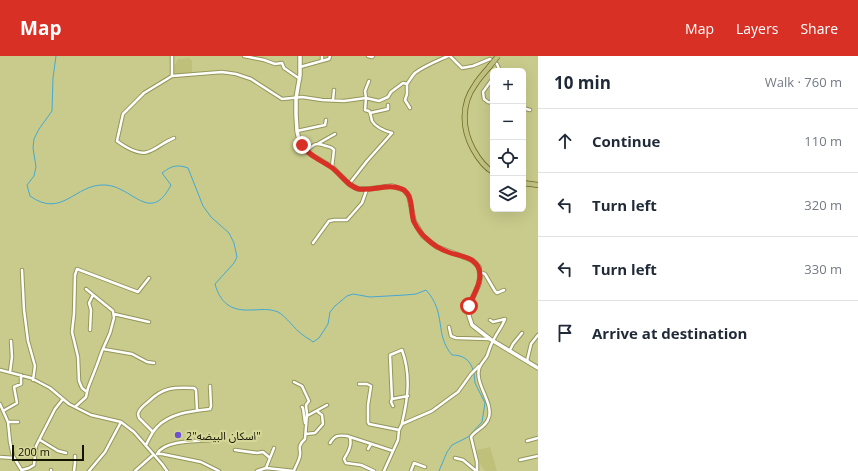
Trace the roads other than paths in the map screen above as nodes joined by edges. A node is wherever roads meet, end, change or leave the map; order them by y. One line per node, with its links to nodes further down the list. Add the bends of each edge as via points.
1 (172, 56): 13 (street)
2 (244, 56): 14 (street, via 276,64 282,63 284,68)
3 (300, 56): 11 (street)
4 (322, 56): 10 (street)
5 (330, 56): 10 (street, via 330,59)
6 (368, 56): 7 (street)
7 (373, 56)
8 (449, 56): 12 (street, via 462,68 490,59); 17 (street, via 418,71)
9 (498, 56): 35 (main road, bridge, via 474,86 465,111 467,134 477,155)
10 (322, 61): 11 (street)
11 (300, 67): 14 (street)
12 (499, 68)
13 (172, 76): 19 (street, via 222,72 236,74 251,79 280,98); 31 (street, via 144,93 123,114 118,141 137,153 144,153 151,152)
14 (300, 80): 19 (street)
15 (369, 81): 20 (street, via 365,91)
16 (490, 82): 22 (street, via 483,92 484,99)
17 (407, 84): 20 (street, via 403,83 388,97 379,101); 24 (street, via 405,100)
18 (334, 90): 21 (street)
19 (296, 98): 21 (street); 29 (street)
20 (366, 98): 21 (street); 27 (street, via 365,110)
21 (333, 100)
22 (490, 102)
23 (388, 105): 27 (street, via 388,109)
24 (410, 108)
25 (526, 109): 26 (street)
26 (530, 110)
27 (370, 113): 37 (street, via 373,123 392,134)
28 (326, 120): 29 (street, via 325,126)
29 (297, 131): 33 (street)
30 (335, 134): 32 (street)
31 (174, 138)
32 (319, 143): 33 (street); 34 (street, via 334,150)
33 (306, 152): 34 (street)
34 (332, 167): 37 (street)
35 (490, 169)
36 (526, 183): 38 (main road)
37 (349, 184): 39 (street, via 358,189)
38 (538, 185)
39 (367, 189): 40 (street, via 362,203 347,220 329,221); 42 (street, via 392,186 404,190 409,196 414,221 423,236 436,247 472,260)
40 (313, 243)
41 (22, 270): 65 (street, via 28,341 35,366)
42 (480, 272): 45 (street, via 485,274 497,293); 54 (street, via 479,284 469,306 469,316 472,325)
43 (149, 278): 69 (street, via 138,292 77,269 72,332 78,358 79,381)
44 (86, 289): 46 (street)
45 (504, 290)
46 (93, 295): 47 (street); 51 (street, via 89,303)
47 (114, 314): 49 (street); 56 (street)
48 (490, 320): 54 (street, via 493,322 505,319)
49 (149, 322)
50 (449, 327): 54 (street, via 452,336 456,338)
51 (90, 330)
52 (522, 333): 57 (street)
53 (538, 335): 58 (street, via 530,344)
54 (491, 340): 57 (street); 60 (street, via 487,356)
55 (11, 342): 63 (street)
56 (103, 349): 59 (street, via 132,354); 69 (street)
57 (510, 350): 58 (street)
58 (526, 361): 61 (street)
59 (154, 363)
60 (480, 366): 85 (street, via 458,392 432,411); 124 (street, via 479,377 490,416 483,427 471,437 477,462)
61 (538, 368)
62 (0, 370): 63 (street)
63 (10, 372): 64 (street)
64 (20, 376): 65 (street); 79 (street, via 21,384 14,387 17,403)
65 (33, 380): 71 (street, via 50,388)
66 (294, 382): 81 (street, via 302,386 309,401 306,405)
67 (359, 384): 86 (street, via 371,386 368,422)
68 (210, 386): 78 (street, via 211,408)
69 (87, 392): 76 (street, via 85,399)
70 (408, 396): 72 (street); 72 (street, via 408,373 402,350 390,355); 85 (street)
71 (63, 399): 76 (street); 91 (street)
72 (392, 399): 75 (street)
73 (0, 404): 79 (street)
74 (327, 405): 80 (street)
75 (392, 406)
76 (74, 407): 84 (street, via 91,415)
77 (302, 407): 88 (street)
78 (197, 410): 87 (street, via 165,420); 87 (street, via 194,388 161,391 154,395 138,414)
79 (3, 412): 82 (street)
80 (318, 412): 81 (street); 88 (street, via 322,415 323,424 315,433)
81 (307, 416): 88 (street)
82 (8, 422): 83 (street); 106 (street)
83 (18, 422)
84 (121, 422): 96 (street); 114 (street, via 105,452)
85 (402, 424): 86 (street)
86 (399, 430): 100 (street)
87 (153, 432): 96 (street)
88 (306, 432): 120 (street, via 306,439 300,444 300,458)
89 (349, 437): 94 (street, via 340,435 334,437); 95 (street); 121 (street, via 350,449 344,461)
90 (538, 438): 93 (street)
91 (40, 440): 101 (street); 112 (street, via 36,446 34,465)
92 (211, 440): 117 (street, via 170,444 157,454 196,461)
93 (527, 441)
94 (330, 443)
95 (371, 444): 98 (street); 100 (street)
96 (146, 446): 102 (street)
97 (274, 448): 107 (street)
98 (368, 449)
99 (235, 450): 107 (street, via 263,452)
100 (393, 452): 122 (street)
101 (66, 453)
102 (153, 454): 115 (street); 116 (street)
103 (75, 456): 113 (street)
104 (538, 456): 109 (street)
105 (0, 457): 106 (street)
106 (14, 458): 112 (street)
107 (270, 458): 111 (street)
108 (455, 458): 124 (street, via 463,460)
109 (520, 460)
110 (425, 467): 123 (street, via 414,463)
111 (266, 468): 118 (street); 119 (street)
112 (22, 470)
113 (74, 471)
114 (89, 471)
115 (135, 471)
116 (167, 471)
117 (219, 471)
118 (257, 471)
119 (290, 471): 120 (street)
120 (294, 471)
121 (374, 471)
122 (384, 471)
123 (411, 471)
124 (476, 471)

